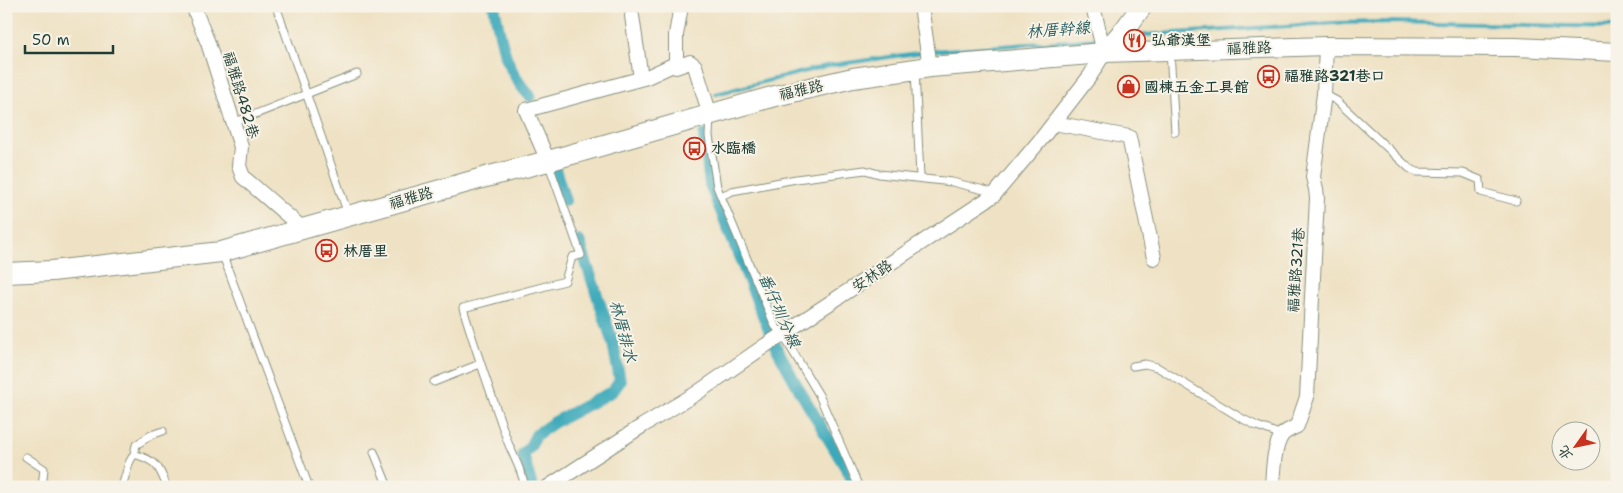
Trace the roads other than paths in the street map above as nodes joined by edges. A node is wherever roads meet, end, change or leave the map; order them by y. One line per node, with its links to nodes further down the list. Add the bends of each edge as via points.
1 (193, 6): 19 (street, 福雅路482巷)
2 (276, 6): 16 (lane)
3 (681, 6): 12 (street)
4 (921, 6): 13 (street, via 927,44)
5 (1093, 6): 8 (street)
6 (1142, 6): 8 (main road, 安林路)
7 (632, 16): 15 (street)
8 (1109, 41): 10 (street, 福雅路); 13 (main road, 福雅路); 20 (street, 安林路, via 1090,76)
9 (1326, 46): 10 (street, 福雅路); 11 (street, 福雅路, via 1516,47); 17 (street, 福雅路321巷)
10 (1170, 51): 21 (lane)
11 (1617, 52)
12 (675, 64): 15 (street); 18 (street, via 676,67 690,62 695,66)
13 (925, 65): 18 (main road, 福雅路, via 775,96); 23 (lane)
14 (357, 74): 16 (lane)
15 (641, 78): 22 (street, via 526,110)
16 (307, 93): 19 (lane); 27 (lane)
17 (1324, 94): 26 (lane, via 1337,101 1409,168 1417,172 1462,174 1480,180 1481,192); 37 (street, 福雅路321巷, via 1313,177 1317,198 1306,397 1297,426)
18 (710, 115): 22 (main road, 福雅路); 25 (lane, via 709,136)
19 (233, 122): 28 (street, 福雅路482巷, via 241,147 239,166 243,177)
20 (1054, 123): 24 (street, 安林路); 30 (street, via 1130,136)
21 (1175, 132)
22 (548, 161): 27 (main road, 福雅路); 33 (lane, via 581,255 572,257 565,281 463,308)
23 (920, 177): 24 (lane, via 952,182); 25 (lane, via 865,170 796,179)
24 (994, 195): 32 (street, 安林路)
25 (721, 196): 32 (lane)
26 (1516, 201)
27 (349, 216): 28 (main road, 福雅路)
28 (302, 228): 29 (main road, 福雅路)
29 (221, 252): 31 (main road, 福雅路); 45 (lane)
30 (1154, 258)
31 (6, 273)
32 (781, 336): 41 (street, 安林路); 48 (lane, via 818,395)
33 (480, 364): 35 (lane); 47 (lane)
34 (1133, 366): 37 (lane, via 1157,367 1241,418)
35 (434, 382)
36 (163, 430): 39 (lane, via 136,445)
37 (1282, 435): 49 (street, 福雅路321巷, via 1275,456)
38 (374, 452): 46 (lane)
39 (134, 454): 43 (lane); 44 (lane, via 159,467)
40 (26, 457): 42 (lane, via 44,469)
41 (552, 486)
42 (42, 487)
43 (122, 487)
44 (167, 487)
45 (309, 487)
46 (388, 487)
47 (525, 487)
48 (859, 487)
49 (1272, 487)

